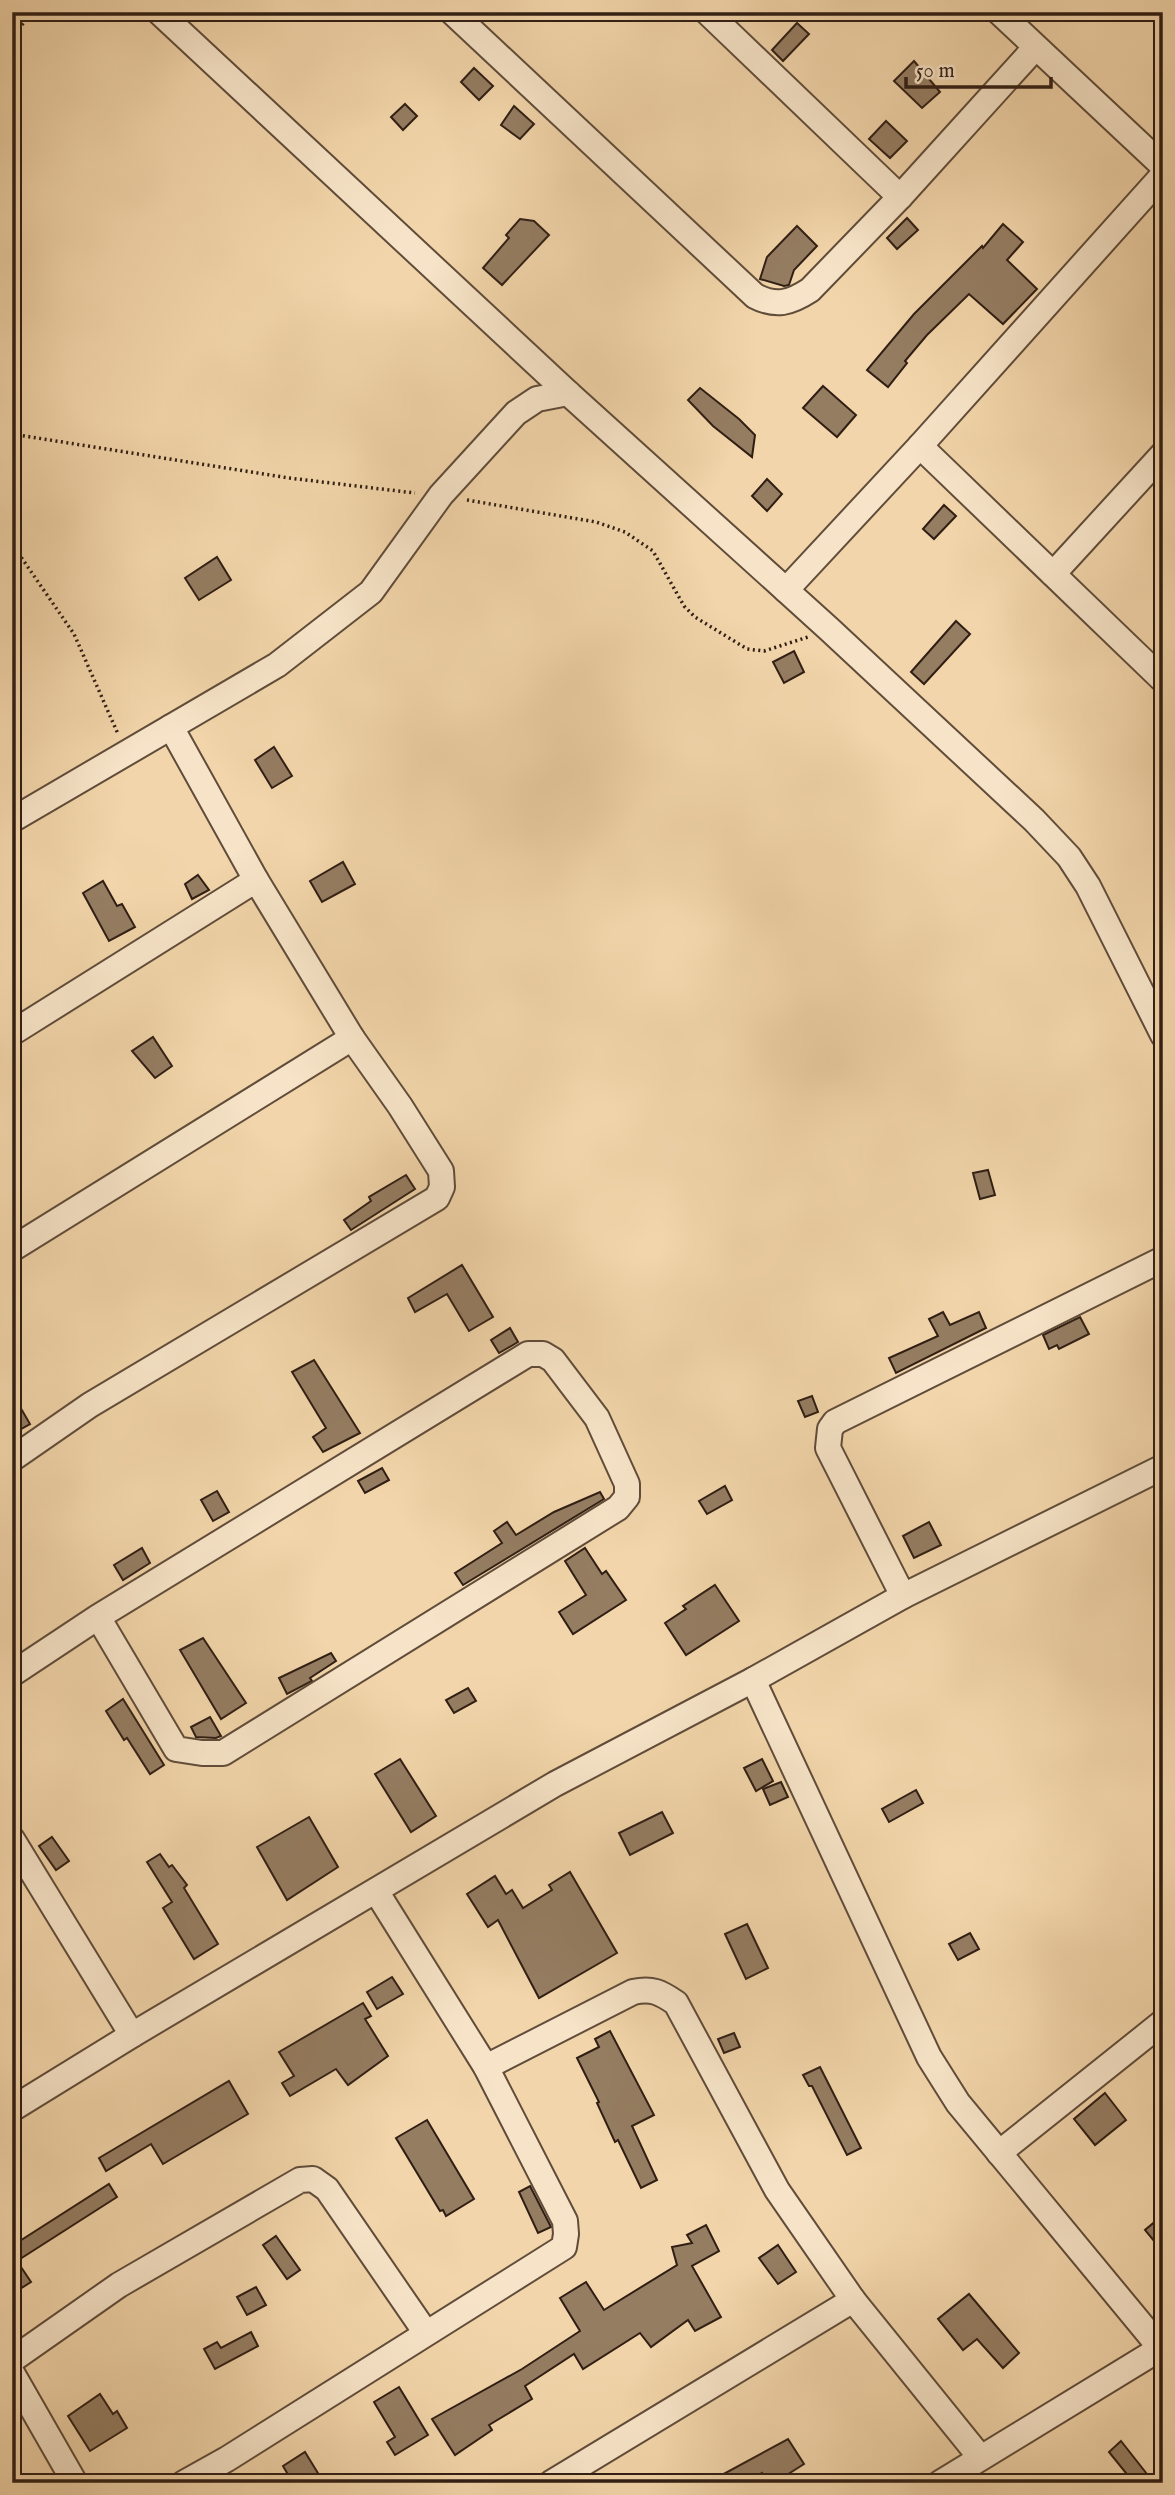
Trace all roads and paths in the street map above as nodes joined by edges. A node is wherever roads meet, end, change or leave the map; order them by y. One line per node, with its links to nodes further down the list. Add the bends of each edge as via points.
1 (28, 12): 6 (path)
2 (159, 12): 11 (street)
3 (452, 12): 10 (street, via 755,296 768,303 794,300 810,290)
4 (707, 12): 10 (street)
5 (999, 12): 7 (street)
6 (12, 38)
7 (1035, 48): 8 (street); 10 (street)
8 (1163, 166)
9 (1163, 175): 12 (street)
10 (900, 198)
11 (568, 393): 16 (street); 18 (street, via 537,399 516,413 441,495 371,592 277,665)
12 (920, 446): 15 (street); 16 (street)
13 (1163, 454): 15 (street)
14 (12, 544): 19 (path, via 74,635)
15 (1053, 574): 17 (street)
16 (786, 590): 23 (street, via 1069,857)
17 (1163, 680)
18 (172, 727): 19 (street); 21 (street)
19 (126, 752): 20 (street)
20 (12, 820)
21 (256, 880): 22 (street); 24 (street)
22 (12, 1033)
23 (1163, 1035)
24 (352, 1038): 25 (street); 27 (street, via 441,1171 437,1198 90,1405)
25 (12, 1249)
26 (1163, 1259): 29 (street, via 835,1422 828,1448)
27 (12, 1459)
28 (1163, 1467): 29 (street)
29 (903, 1596): 32 (street)
30 (98, 1617): 30 (street, via 528,1354 554,1360 597,1418 627,1484 627,1497 618,1508 223,1753 176,1749); 31 (street)
31 (12, 1674)
32 (752, 1680): 35 (street, via 555,1784); 40 (street, via 929,2057 958,2103)
33 (12, 1839): 34 (street)
34 (22, 1876): 37 (street)
35 (376, 1891): 37 (street); 38 (street)
36 (1163, 2022): 40 (street)
37 (132, 2035): 39 (street)
38 (486, 2067): 41 (street, via 633,1992 661,1992 676,2003 777,2190); 42 (street, via 565,2221 564,2247)
39 (12, 2109)
40 (999, 2153): 43 (street)
41 (853, 2300): 46 (street); 49 (street)
42 (426, 2333): 44 (street, via 327,2189 313,2179 300,2180 119,2285); 48 (street)
43 (1162, 2349): 46 (street)
44 (12, 2360)
45 (12, 2373): 47 (street)
46 (980, 2457): 50 (street)
47 (75, 2483)
48 (184, 2483)
49 (551, 2483)
50 (940, 2483)

